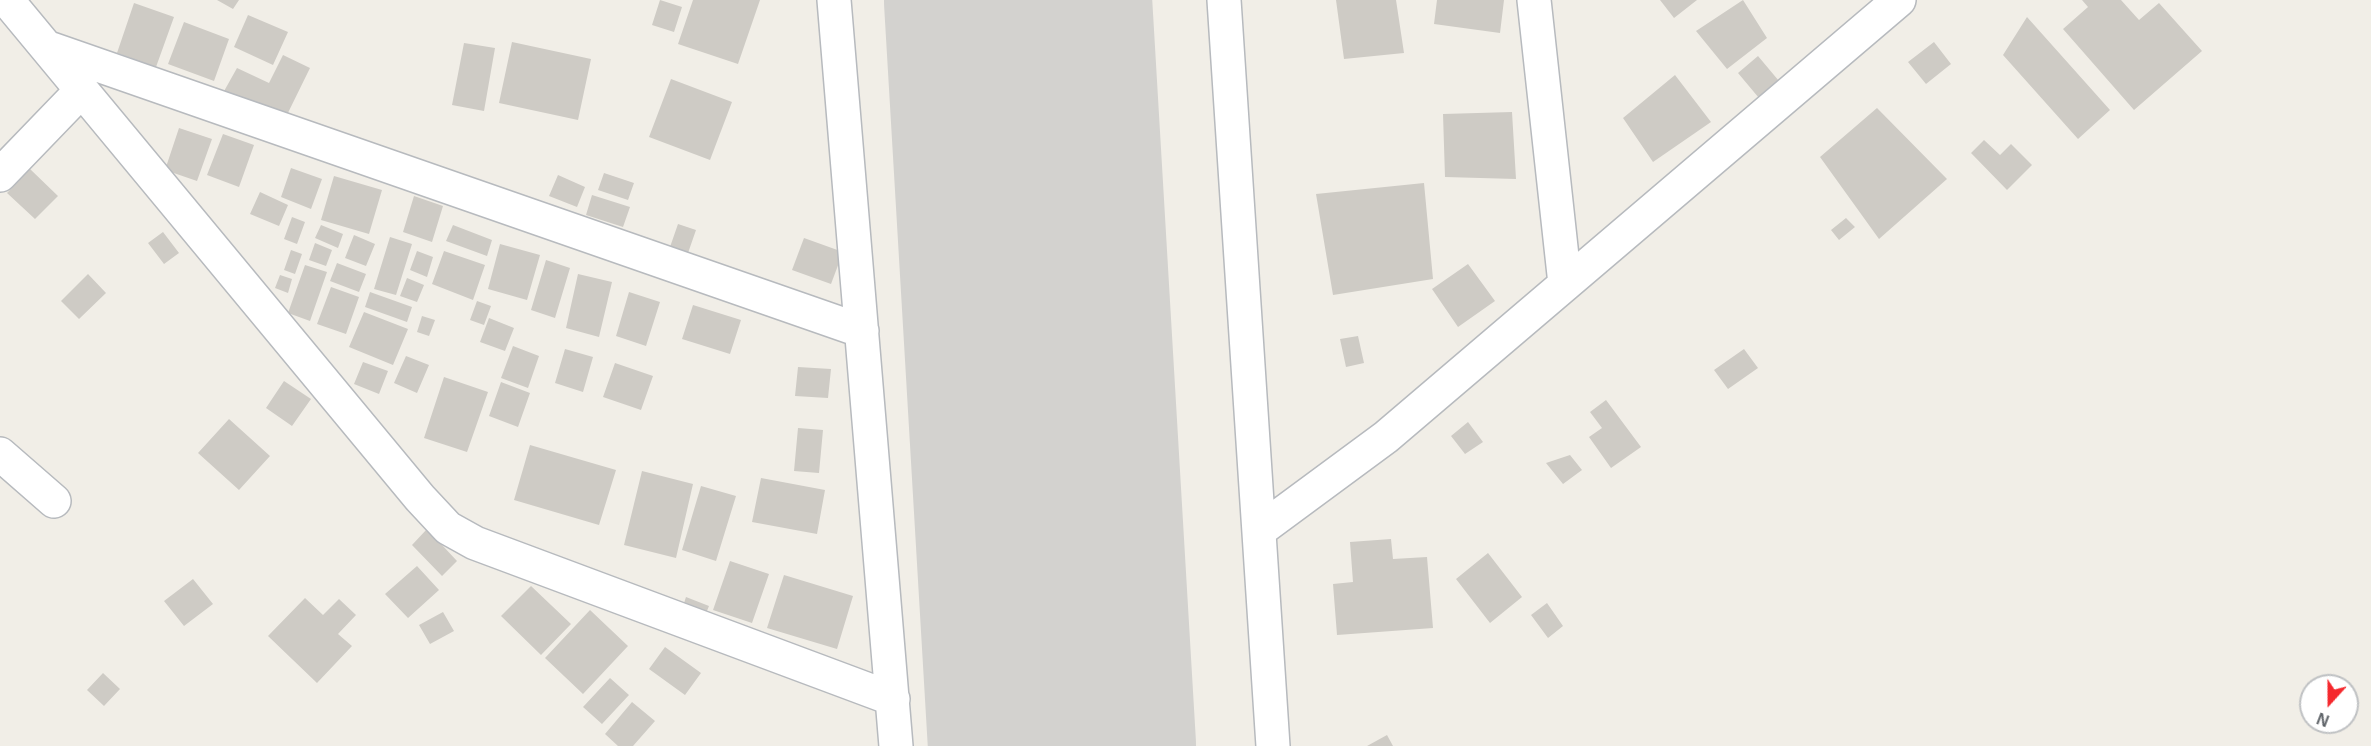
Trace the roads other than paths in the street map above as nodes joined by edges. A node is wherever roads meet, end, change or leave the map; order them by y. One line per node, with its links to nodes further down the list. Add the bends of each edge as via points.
1 (6, 0): 6 (street)
2 (834, 0): 10 (street)
3 (1224, 0): 13 (street)
4 (1533, 0): 9 (street)
5 (1899, 0): 9 (street)
6 (46, 47): 7 (street); 10 (street)
7 (82, 90): 8 (street); 14 (street, via 448,528 475,543)
8 (0, 175)
9 (1565, 284): 13 (street, via 1386,437)
10 (862, 331): 14 (street)
11 (0, 454): 12 (street)
12 (54, 501)
13 (1260, 530): 16 (street)
14 (893, 699): 15 (street)
15 (896, 746)
16 (1273, 746)

